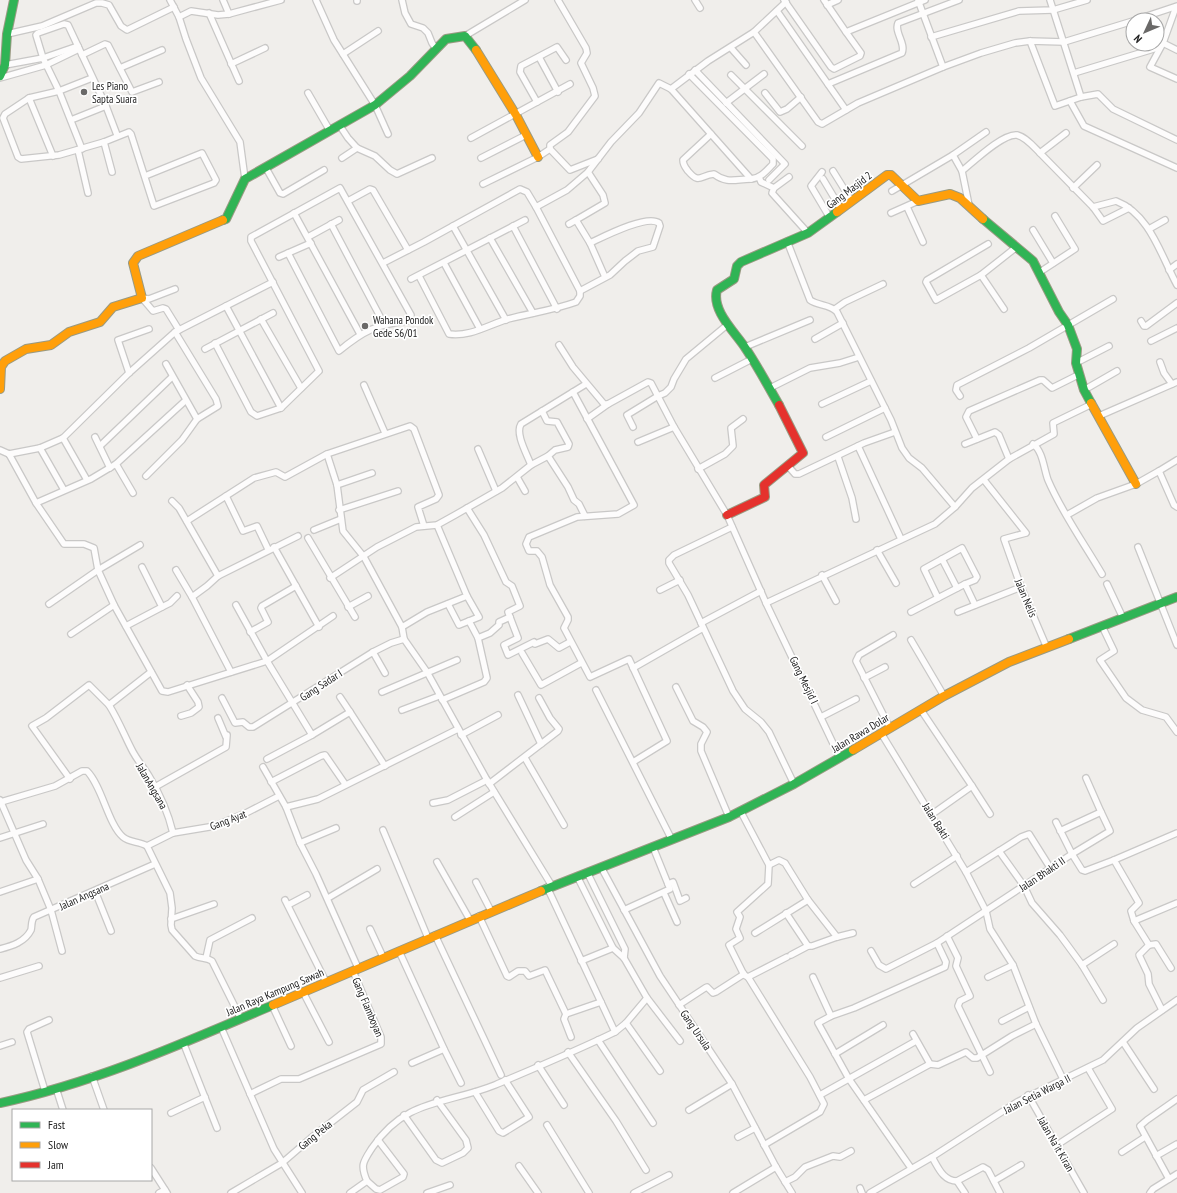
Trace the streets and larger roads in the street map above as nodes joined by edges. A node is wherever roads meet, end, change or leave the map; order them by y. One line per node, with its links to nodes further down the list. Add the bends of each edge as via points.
1 (14, 0): 32 (street)
2 (170, 0): 18 (street)
3 (223, 0): 25 (street)
4 (281, 0): 25 (street)
5 (316, 0): 47 (street)
6 (402, 0): 42 (street, via 410,21 428,33)
7 (525, 0): 33 (street)
8 (558, 0): 99 (street, via 586,48 587,53 581,63 595,94 568,132 550,145)
9 (695, 0): 20 (street)
10 (838, 0): 16 (street)
11 (925, 0): 17 (street)
12 (959, 0): 17 (street)
13 (1050, 0): 21 (street)
14 (1087, 0): 21 (street)
15 (785, 1): 22 (street); 31 (street, via 830,67 834,69 860,56 861,53)
16 (825, 2): 31 (street)
17 (920, 6): 31 (street); 34 (street); 68 (street, via 896,25 904,49 902,53)
18 (174, 7): 26 (street); 32 (street, via 127,30 121,26 109,5 102,2 48,24)
19 (1177, 7): 23 (street); 27 (street)
20 (700, 8)
21 (1053, 10): 34 (street, via 1019,11); 37 (street)
22 (777, 11): 30 (street); 68 (street)
23 (1160, 12)
24 (209, 13): 25 (street); 26 (street, via 191,11); 52 (street)
25 (228, 14)
26 (180, 17): 122 (street, via 201,78 240,142)
27 (1175, 20): 35 (street)
28 (1125, 23): 37 (street)
29 (378, 31): 47 (street)
30 (754, 32): 41 (street); 75 (street)
31 (846, 32)
32 (7, 34): 53 (street)
33 (465, 36): 42 (street, via 446,39); 84 (street)
34 (931, 38): 56 (street)
35 (1165, 38)
36 (1030, 41): 37 (street); 56 (street, via 1015,43); 78 (street, via 1055,106)
37 (1064, 42): 59 (street)
38 (1165, 46): 44 (street)
39 (78, 47): 48 (street); 50 (street); 50 (street, via 67,24 38,33 36,35); 54 (street)
40 (265, 48): 52 (street)
41 (731, 48): 55 (street); 58 (street)
42 (436, 49): 81 (street, via 410,76)
43 (162, 50): 57 (street)
44 (1177, 50)
45 (1139, 52): 59 (street)
46 (1157, 52): 64 (street, via 1150,66)
47 (342, 54): 81 (street)
48 (82, 55): 57 (street, via 105,44 108,45); 63 (street)
49 (539, 57): 51 (street, via 557,47); 72 (street); 79 (street, via 521,66 520,70)
50 (43, 58): 53 (street); 54 (street)
51 (566, 60)
52 (231, 64): 65 (street)
53 (5, 65): 62 (street)
54 (46, 65): 62 (street); 71 (street)
55 (746, 65)
56 (943, 67): 83 (street)
57 (120, 68): 66 (street, via 132,92)
58 (692, 72): 69 (street); 80 (street); 119 (street, via 773,159 773,164)
59 (1074, 73): 77 (street)
60 (764, 74): 70 (street)
61 (731, 75): 70 (street)
62 (0, 77)
63 (92, 78): 71 (street); 82 (street)
64 (1177, 79)
65 (239, 81)
66 (159, 82)
67 (570, 84): 72 (street)
68 (828, 84): 83 (street)
69 (667, 86): 91 (street); 108 (street, via 658,84 639,113 611,142)
70 (745, 88): 80 (street); 97 (street)
71 (59, 91): 76 (street); 85 (street)
72 (558, 92): 79 (street)
73 (308, 93): 87 (street)
74 (766, 93): 75 (street, via 780,112)
75 (801, 97): 83 (street, via 822,124)
76 (29, 98): 103 (street); 103 (street, via 3,116 18,157 21,160)
77 (1081, 98): 78 (street); 95 (street, via 1098,94 1113,109)
78 (1070, 101): 111 (street, via 1084,126)
79 (537, 102): 84 (street)
80 (726, 103): 124 (street, via 785,164)
81 (375, 105): 86 (street); 90 (street)
82 (106, 106): 85 (street); 92 (street)
83 (846, 110)
84 (516, 115): 93 (street); 94 (street)
85 (71, 120): 100 (street)
86 (340, 126): 87 (street); 98 (street)
87 (330, 131): 110 (street)
88 (986, 132): 102 (street)
89 (1066, 133): 101 (street)
90 (388, 134)
91 (712, 134): 120 (street); 120 (street, via 683,160 692,175 699,179 714,174 728,182)
92 (117, 135): 96 (street); 118 (street, via 129,132 131,134)
93 (526, 135): 104 (street); 107 (street)
94 (471, 138)
95 (1177, 140)
96 (104, 142): 100 (street); 115 (street)
97 (802, 146)
98 (357, 148): 105 (street); 106 (street, via 375,156 397,174)
99 (550, 149): 104 (street); 108 (street, via 570,170)
100 (80, 150): 103 (street); 130 (street)
101 (1040, 153): 113 (street, via 1016,135 994,145); 128 (street)
102 (953, 155): 113 (street); 126 (street)
103 (53, 156)
104 (538, 157): 125 (street)
105 (342, 158)
106 (432, 158)
107 (481, 158)
108 (600, 158): 116 (street)
109 (1097, 165): 128 (street)
110 (266, 168): 112 (street, via 282,194); 122 (street)
111 (1177, 168)
112 (324, 170)
113 (962, 170): 134 (street)
114 (833, 171): 131 (street)
115 (112, 172)
116 (588, 172): 136 (street, via 567,190); 146 (street, via 603,195 604,203)
117 (822, 172): 143 (street, via 811,186)
118 (145, 176): 118 (street, via 152,205 156,206 216,180 202,153)
119 (759, 177): 120 (street); 127 (street, via 761,182)
120 (751, 178)
121 (789, 178): 127 (street)
122 (245, 179): 181 (street, via 226,219 135,259 133,263)
123 (823, 179): 139 (street)
124 (769, 180)
125 (483, 184)
126 (901, 184): 129 (street); 131 (street, Gang Masjid 2, via 891,175 887,175); 133 (street, Gang Masjid 2)
127 (774, 188): 154 (street, via 772,192)
128 (1073, 188): 137 (street)
129 (892, 191)
130 (88, 193)
131 (851, 200): 139 (street, Gang Masjid 2)
132 (348, 201): 140 (street, via 340,188); 162 (street, via 370,189 373,190); 166 (street)
133 (918, 201): 134 (street, via 950,194); 135 (street)
134 (969, 205): 161 (street)
135 (907, 206): 141 (street); 158 (street)
136 (536, 207): 150 (street, via 527,192 520,189); 180 (street)
137 (1093, 208): 138 (street, via 1116,200); 138 (street, via 1103,221 1106,221)
138 (1129, 208): 152 (street)
139 (842, 209): 143 (street, Gang Masjid 2)
140 (294, 213): 156 (street); 176 (street, via 251,237)
141 (891, 213)
142 (1055, 216): 168 (street, via 1075,247)
143 (830, 218): 154 (street, Gang Masjid 2)
144 (339, 220): 148 (street)
145 (525, 220): 151 (street)
146 (576, 220): 149 (street); 159 (street)
147 (1165, 220): 152 (street)
148 (331, 224): 156 (street); 195 (street)
149 (569, 224)
150 (453, 226): 162 (street); 163 (street)
151 (514, 226): 155 (street); 185 (street)
152 (1149, 228): 170 (street)
153 (1033, 230): 168 (street)
154 (808, 232): 157 (street, Gang Masjid 2)
155 (490, 238): 163 (street); 189 (street)
156 (309, 240): 164 (street); 203 (street)
157 (788, 241): 187 (street, via 808,297 813,302); 196 (street, Gang Masjid 2, via 740,262 734,279 717,290 715,297)
158 (923, 242)
159 (590, 243): 174 (street); 174 (street, via 630,226 655,220 659,223 653,247 638,251)
160 (988, 244): 172 (street, via 926,282 936,300)
161 (1015, 248): 171 (street, via 1033,261); 172 (street)
162 (408, 250): 166 (street)
163 (467, 250): 167 (street); 191 (street)
164 (288, 253): 165 (street); 203 (street, via 339,351)
165 (279, 257)
166 (383, 263): 195 (street, via 410,315 408,321)
167 (444, 263): 173 (street); 199 (street)
168 (1053, 263): 171 (street)
169 (1177, 264): 170 (street)
170 (1169, 270): 178 (street)
171 (1040, 272): 197 (street)
172 (981, 275): 186 (street)
173 (420, 276): 175 (street); 199 (street, via 447,333 461,335)
174 (605, 277): 180 (street)
175 (412, 279)
176 (274, 282): 184 (street); 225 (street, via 319,371)
177 (883, 284): 187 (street, via 845,302)
178 (1177, 285)
179 (175, 289): 181 (street, via 149,300)
180 (580, 291): 185 (street, via 576,302)
181 (142, 298): 201 (street, via 153,311 166,309); 227 (street, via 113,306 100,322 69,332 51,346 26,349 6,361 1,367)
182 (1113, 299): 197 (street)
183 (1177, 303): 193 (street, via 1146,326)
184 (226, 306): 201 (street); 202 (street)
185 (557, 309): 189 (street)
186 (1004, 309)
187 (835, 310): 194 (street)
188 (273, 313): 190 (street)
189 (533, 313): 191 (street)
190 (262, 319): 202 (street); 225 (street)
191 (506, 320): 199 (street)
192 (810, 320): 209 (street)
193 (1141, 321)
194 (843, 323): 204 (street); 211 (street)
195 (384, 324): 203 (street)
196 (727, 325): 209 (street, Gang Masjid 2); 230 (street, via 686,359 672,387)
197 (1068, 325): 214 (street, via 1077,349); 231 (street, via 957,385 956,390)
198 (1177, 328): 205 (street)
199 (480, 329)
200 (149, 330): 217 (street, via 118,340)
201 (177, 331): 217 (street); 240 (street, via 218,404)
202 (240, 331): 206 (street); 236 (street)
203 (360, 334)
204 (815, 338)
205 (1151, 341)
206 (215, 343): 210 (street); 236 (street, via 254,415)
207 (559, 345): 223 (street)
208 (1108, 346): 214 (street)
209 (745, 347): 212 (street, Gang Masjid 2)
210 (205, 348)
211 (860, 357): 221 (street); 226 (street, via 810,368)
212 (752, 359): 220 (street); 226 (street, Gang Masjid 2)
213 (1160, 362): 222 (street, via 1164,373)
214 (1076, 363): 218 (street)
215 (166, 364): 219 (street)
216 (1117, 371): 228 (street)
217 (129, 373): 249 (street)
218 (1078, 375): 228 (street); 250 (street, via 1052,388 1040,380 969,411 966,417)
219 (172, 377): 232 (street); 254 (street)
220 (715, 378)
221 (871, 381): 234 (street); 237 (street)
222 (1175, 383): 239 (street)
223 (586, 384): 229 (street); 233 (street, via 601,402)
224 (364, 385): 246 (street)
225 (301, 388): 236 (street)
226 (770, 388): 267 (street, Gang Masjid 2, via 803,453)
227 (0, 389)
228 (1084, 390): 235 (street)
229 (572, 392): 238 (street); 241 (street)
230 (658, 396): 233 (street, Gang Mesjid I, via 648,382); 243 (street, Gang Mesjid I); 244 (street, via 627,415)
231 (960, 396)
232 (185, 401): 240 (street); 265 (street)
233 (608, 404): 241 (street)
234 (822, 404)
235 (1092, 404): 239 (street); 253 (street, via 1053,423 1054,434)
236 (281, 408)
237 (885, 408): 245 (street); 248 (street)
238 (542, 411): 261 (street, via 548,421 557,422 569,444); 266 (street, via 519,428)
239 (1098, 416): 277 (street)
240 (196, 419): 272 (street, via 182,440)
241 (588, 419): 292 (street, via 634,505 618,514)
242 (742, 419): 269 (street, via 731,428 733,446 725,454)
243 (674, 427): 251 (street); 269 (street, Gang Mesjid I)
244 (633, 428)
245 (895, 432): 255 (street); 286 (street, via 909,458 922,468)
246 (385, 433): 260 (street); 297 (street, via 410,426 414,429 439,497 418,507)
247 (95, 437): 254 (street)
248 (826, 437)
249 (63, 438): 256 (street); 274 (street)
250 (977, 439): 252 (street); 263 (street, via 993,432 997,433)
251 (638, 442)
252 (964, 444)
253 (1033, 444): 263 (street); 291 (street, via 1041,456 1052,490)
254 (100, 446): 268 (street)
255 (858, 446): 262 (street); 302 (street)
256 (40, 448): 259 (street); 278 (street)
257 (478, 449): 280 (street)
258 (0, 450): 259 (street)
259 (9, 454): 285 (street)
260 (327, 454): 276 (street); 283 (street, via 285,477 276,472 254,478)
261 (548, 456): 266 (street); 292 (street)
262 (838, 457): 267 (street, via 799,474 795,474); 294 (street, via 852,498)
263 (1009, 459): 275 (street)
264 (1177, 460): 270 (street)
265 (116, 464): 268 (street); 282 (street)
266 (531, 465): 273 (street)
267 (788, 466): 290 (street, via 764,485 765,497)
268 (110, 468): 274 (street)
269 (698, 469): 290 (street, Gang Mesjid I)
270 (1160, 471): 277 (street); 287 (street)
271 (372, 473): 276 (street)
272 (146, 476)
273 (517, 477): 280 (street); 281 (street)
274 (87, 480): 278 (street)
275 (984, 480): 286 (street, via 964,495); 321 (street, Jalan Nelis, via 1026,533 1004,539)
276 (338, 484): 289 (street)
277 (1136, 484): 291 (street, via 1098,498)
278 (64, 490): 285 (street)
279 (398, 491): 289 (street)
280 (496, 491): 288 (street)
281 (525, 491)
282 (133, 493)
283 (226, 496): 295 (street); 305 (street, via 243,532 257,526)
284 (172, 501): 295 (street)
285 (36, 503): 310 (street, via 63,541 91,546 96,553)
286 (955, 507): 302 (street, via 935,524)
287 (1177, 507)
288 (467, 508): 296 (street); 345 (street, via 506,582 512,586 520,606 508,612)
289 (339, 510): 293 (street)
290 (727, 515): 298 (street, Gang Mesjid I)
291 (1067, 515): 312 (street)
292 (585, 516): 359 (street, via 548,528 529,537 526,542 529,551 537,551 542,557 550,586 568,617 564,628)
293 (341, 519): 299 (street); 307 (street, via 343,531)
294 (856, 519)
295 (187, 522): 314 (street)
296 (437, 525): 297 (street); 327 (street)
297 (424, 526): 307 (street, via 416,527)
298 (732, 527): 316 (street, via 671,557 669,563); 324 (street, Gang Mesjid I)
299 (314, 530)
300 (298, 536): 305 (street)
301 (308, 538): 315 (street)
302 (901, 539): 306 (street)
303 (140, 545): 310 (street)
304 (1138, 547): 333 (street)
305 (271, 548): 314 (street); 320 (street)
306 (877, 550): 313 (street); 317 (street)
307 (364, 557): 315 (street); 352 (street)
308 (942, 559): 318 (street, via 963,549 977,577); 322 (street); 330 (street, via 924,569)
309 (142, 567): 339 (street)
310 (98, 570): 334 (street); 336 (street)
311 (176, 570): 328 (street)
312 (1102, 574)
313 (822, 575): 331 (street); 332 (street)
314 (218, 576): 328 (street)
315 (330, 578): 340 (street)
316 (680, 580): 323 (street); 348 (street)
317 (896, 584)
318 (965, 584): 322 (street); 338 (street)
319 (1107, 584): 346 (street)
320 (296, 586): 351 (street); 353 (street, via 262,606 268,622)
321 (1021, 587): 338 (street); 361 (street, Jalan Nelis)
322 (957, 588): 330 (street)
323 (660, 590)
324 (761, 591): 332 (street, Gang Mesjid I); 348 (street)
325 (177, 596): 339 (street)
326 (368, 596): 340 (street)
327 (468, 596): 335 (street); 347 (street, via 479,617)
328 (192, 597): 370 (street)
329 (1177, 597): 333 (street, Jalan Rawa Dolar)
330 (938, 598): 341 (street)
331 (836, 601)
332 (766, 603): 392 (street, Gang Mesjid I)
333 (1162, 603): 346 (street, Jalan Rawa Dolar); 360 (street)
334 (48, 604)
335 (448, 604): 347 (street, via 459,624); 352 (street, via 427,612)
336 (114, 605): 349 (street); 354 (street)
337 (236, 605): 353 (street, Gang Sadar I)
338 (975, 605): 342 (street)
339 (162, 607): 349 (street)
340 (348, 607): 344 (street)
341 (911, 612)
342 (958, 612)
343 (333, 616): 351 (street)
344 (355, 616)
345 (510, 617): 356 (street, via 498,622 500,625 490,633); 359 (street, via 518,638 504,644 508,655 534,642 535,644 548,639 559,648)
346 (1123, 618): 350 (street, Jalan Rawa Dolar)
347 (469, 621): 356 (street)
348 (702, 625): 368 (street); 412 (street, via 739,700 768,732)
349 (126, 626): 369 (street)
350 (1102, 626): 361 (street, Jalan Rawa Dolar); 396 (street, via 1114,651 1100,660 1126,698 1142,710 1166,717)
351 (319, 627): 365 (street)
352 (402, 627): 357 (street)
353 (250, 632): 365 (street, Gang Sadar I)
354 (71, 634)
355 (893, 635): 373 (street, via 857,658 856,664)
356 (478, 638): 382 (street, via 487,680)
357 (404, 639): 362 (street, Gang Sadar I, via 391,642); 372 (street)
358 (911, 640): 379 (street)
359 (570, 642): 366 (street)
360 (1177, 645)
361 (1047, 648): 379 (street, Jalan Rawa Dolar, via 1009,662)
362 (373, 652): 371 (street); 385 (street, Gang Sadar I)
363 (522, 653): 366 (street, via 541,685)
364 (458, 660): 372 (street)
365 (267, 661): 370 (street); 385 (street, Gang Sadar I)
366 (581, 663): 368 (street, via 590,676 629,659)
367 (885, 667): 373 (street)
368 (633, 668): 404 (street, via 667,742)
369 (151, 672): 374 (street, via 165,692); 386 (street)
370 (231, 672): 374 (street)
371 (385, 672)
372 (427, 672): 377 (street); 382 (street)
373 (864, 678): 394 (street)
374 (187, 685): 391 (street, via 199,707)
375 (676, 687): 425 (street, via 693,721 707,732 701,744 701,751)
376 (596, 690): 404 (street)
377 (382, 692)
378 (518, 695): 400 (street)
379 (944, 696): 388 (street, Jalan Rawa Dolar)
380 (222, 698): 385 (street, via 235,723 243,722 251,728)
381 (340, 698): 389 (street)
382 (440, 698): 387 (street); 395 (street)
383 (539, 698): 400 (street, via 559,729)
384 (856, 699): 392 (street)
385 (293, 703): 398 (street)
386 (109, 705): 407 (street, JalanAngsana, via 89,685 32,726); 414 (street, JalanAngsana, via 133,751)
387 (402, 710)
388 (921, 710): 394 (street, Jalan Rawa Dolar); 413 (street)
389 (350, 712): 398 (street); 405 (street)
390 (498, 715): 399 (street)
391 (181, 716)
392 (821, 717): 402 (street, Gang Mesjid I)
393 (218, 718): 414 (street, via 227,736 227,745)
394 (890, 728): 397 (street, Jalan Rawa Dolar)
395 (458, 729): 399 (street); 405 (street)
396 (1177, 732)
397 (881, 733): 402 (street, Jalan Rawa Dolar); 422 (street, Jalan Bakti)
398 (312, 735): 403 (street)
399 (461, 735): 410 (street)
400 (541, 744): 401 (street)
401 (525, 758): 410 (street); 428 (street)
402 (840, 758): 412 (street, Jalan Rawa Dolar)
403 (267, 759)
404 (633, 762): 436 (street)
405 (385, 766): 411 (street)
406 (263, 767): 409 (street, Gang Flamboyan)
407 (70, 778): 417 (street, via 55,786); 438 (street, via 87,771 119,833 126,839 142,842)
408 (1086, 778): 421 (street)
409 (271, 782): 411 (street, via 325,755); 416 (street, Gang Flamboyan)
410 (488, 782): 415 (street); 418 (street, via 448,800)
411 (345, 784): 419 (street, via 318,799)
412 (794, 784): 420 (street, Jalan Rawa Dolar)
413 (972, 786): 422 (street); 423 (street)
414 (156, 787): 433 (street, JalanAngsana)
415 (494, 792): 424 (street); 458 (street)
416 (278, 796): 419 (street, Gang Flamboyan); 433 (street, Gang Ayat, via 215,826)
417 (1, 801): 432 (street)
418 (433, 803)
419 (286, 807): 437 (street, Gang Flamboyan)
420 (742, 812): 425 (street, Jalan Rawa Dolar); 446 (street)
421 (1101, 812): 431 (street); 441 (street, via 1110,831)
422 (932, 814): 442 (street, Jalan Bakti)
423 (990, 814)
424 (455, 817)
425 (729, 818): 436 (street, Jalan Rawa Dolar)
426 (1056, 822): 431 (street)
427 (43, 824): 432 (street)
428 (564, 825)
429 (336, 828): 437 (street)
430 (383, 830): 483 (street)
431 (1060, 831): 441 (street)
432 (15, 833): 435 (street); 453 (street, via 26,860)
433 (173, 833): 438 (street)
434 (1177, 833): 443 (street)
435 (0, 838)
436 (672, 840): 439 (street, Jalan Rawa Dolar)
437 (300, 843): 463 (street, Gang Flamboyan)
438 (146, 846): 445 (street)
439 (653, 847): 447 (street, Jalan Rawa Dolar); 455 (street)
440 (999, 851): 449 (street, via 1030,834); 451 (street); 457 (street)
441 (1072, 854): 443 (street, Jalan Bhakti II, via 1085,871); 449 (street, Jalan Bhakti II)
442 (957, 856): 451 (street, Jalan Bakti); 456 (street)
443 (1114, 860): 477 (street, via 1139,903 1131,911)
444 (437, 862): 476 (street)
445 (155, 864): 459 (street, Jalan Angsana); 475 (street, via 170,893)
446 (769, 865): 465 (street, via 779,860 785,863); 504 (street, via 768,884 737,912 740,917 736,929 740,938 729,945)
447 (601, 867): 450 (street, Jalan Rawa Dolar); 470 (street, Gang Ursula)
448 (376, 869): 463 (street)
449 (1051, 869): 457 (street, Jalan Bhakti II)
450 (587, 872): 452 (street, Jalan Rawa Dolar); 497 (street, via 625,950)
451 (966, 872): 471 (street, Jalan Bakti)
452 (578, 876): 458 (street, Jalan Rawa Dolar); 490 (street)
453 (38, 879): 460 (street); 468 (street)
454 (476, 882): 469 (street)
455 (668, 884): 461 (street, via 670,889); 464 (street, via 673,882 680,900)
456 (914, 884)
457 (1024, 886): 471 (street, Jalan Bhakti II); 500 (street, via 1032,903)
458 (550, 887): 469 (street, Jalan Raya Kampung Sawah); 498 (street)
459 (95, 891): 468 (street, Jalan Angsana); 480 (street)
460 (0, 892)
461 (664, 893): 470 (street); 478 (street)
462 (307, 895): 508 (street, via 287,903)
463 (328, 898): 503 (street, Gang Flamboyan)
464 (686, 898)
465 (808, 900): 472 (street); 485 (street)
466 (1177, 903): 477 (street)
467 (214, 904): 475 (street)
468 (51, 910): 491 (street, via 34,917 31,929 18,944); 493 (street, Jalan Angsana)
469 (491, 910): 473 (street, Jalan Raya Kampung Sawah)
470 (624, 910): 515 (street, Gang Ursula)
471 (986, 911): 484 (street, Jalan Bhakti II); 499 (street, Jalan Bakti, via 993,936)
472 (786, 914): 481 (street); 488 (street)
473 (479, 916): 476 (street, Jalan Raya Kampung Sawah); 518 (street, via 507,976 525,971 529,976 545,970)
474 (252, 918): 496 (street, via 210,940)
475 (171, 919): 496 (street, via 172,930 195,956)
476 (470, 920): 483 (street, Jalan Raya Kampung Sawah)
477 (1134, 921): 489 (street)
478 (677, 922)
479 (370, 929): 495 (street)
480 (111, 931)
481 (755, 933)
482 (853, 934): 485 (street)
483 (432, 936): 492 (street, Jalan Raya Kampung Sawah); 551 (street)
484 (946, 936): 486 (street, Jalan Bhakti II); 542 (street, via 958,958 956,966 970,996 960,1001 958,1006)
485 (837, 937): 488 (street)
486 (937, 943): 494 (street, Jalan Bhakti II, via 886,969 879,965); 519 (street, via 946,962 945,967)
487 (1114, 944): 500 (street)
488 (808, 946): 504 (street)
489 (1149, 946): 502 (street, via 1156,944); 517 (street, via 1138,955)
490 (613, 948): 497 (street); 498 (street)
491 (0, 949)
492 (399, 950): 495 (street, Jalan Raya Kampung Sawah); 539 (street)
493 (62, 951)
494 (871, 951)
495 (383, 957): 503 (street, Jalan Raya Kampung Sawah)
496 (206, 958): 520 (street, via 212,961 218,970)
497 (624, 958): 510 (street)
498 (581, 961): 513 (street)
499 (1013, 965): 505 (street); 516 (street, Jalan Bakti)
500 (1082, 965): 511 (street)
501 (39, 966): 506 (street)
502 (1170, 968)
503 (356, 969): 508 (street, Jalan Raya Kampung Sawah); 560 (street, Gang Flamboyan, via 382,1043 299,1079 280,1079)
504 (746, 975): 515 (street, via 713,993 707,987); 561 (street)
505 (988, 977)
506 (0, 978)
507 (813, 978): 519 (street)
508 (326, 982): 509 (street, Jalan Raya Kampung Sawah)
509 (303, 992): 514 (street, Jalan Raya Kampung Sawah); 535 (street)
510 (647, 998): 523 (street); 531 (street)
511 (1103, 1000)
512 (1177, 1000): 517 (street, Jalan Setia Warga II)
513 (601, 1002): 518 (street); 527 (street)
514 (272, 1005): 520 (street, Jalan Raya Kampung Sawah); 538 (street)
515 (679, 1005): 555 (street, Gang Ursula)
516 (1029, 1007): 522 (street); 524 (street, Jalan Bakti)
517 (1162, 1010): 536 (street, Jalan Setia Warga II)
518 (566, 1014): 529 (street, via 564,1018)
519 (832, 1016): 541 (street, via 818,1023)
520 (241, 1019): 526 (street, Jalan Raya Kampung Sawah)
521 (49, 1020): 558 (street, via 29,1028 27,1032)
522 (1002, 1021)
523 (626, 1023): 527 (street); 547 (street)
524 (1036, 1024): 542 (street); 553 (street, Jalan Bakti)
525 (883, 1025): 541 (street)
526 (222, 1027): 534 (street, Jalan Raya Kampung Sawah); 560 (street)
527 (615, 1032): 530 (street)
528 (913, 1034): 532 (street)
529 (571, 1037)
530 (598, 1040): 540 (street); 574 (street)
531 (680, 1041)
532 (916, 1041): 544 (street); 552 (street)
533 (12, 1042): 537 (street)
534 (183, 1042): 550 (street, Jalan Raya Kampung Sawah); 563 (street)
535 (330, 1042)
536 (1123, 1042): 546 (street, Jalan Setia Warga II, via 1103,1060); 557 (street)
537 (0, 1046)
538 (291, 1046)
539 (444, 1049): 543 (street); 554 (street)
540 (568, 1052): 545 (street); 594 (street)
541 (835, 1054): 552 (street)
542 (983, 1055): 544 (street, via 974,1059 966,1052 938,1065); 549 (street)
543 (412, 1063)
544 (930, 1064): 566 (street)
545 (538, 1065): 551 (street); 568 (street)
546 (1088, 1068): 553 (street, Jalan Setia Warga II); 583 (street, via 1112,1109)
547 (660, 1071)
548 (394, 1072): 588 (street, Gang Peka, via 364,1090 357,1102)
549 (990, 1072)
550 (92, 1076): 556 (street, Jalan Raya Kampung Sawah); 570 (street)
551 (503, 1078): 559 (street); 559 (street, via 529,1117 503,1134)
552 (849, 1079): 561 (street); 566 (street)
553 (1063, 1079): 562 (street, Jalan Setia Warga II)
554 (461, 1083)
555 (732, 1084): 571 (street); 577 (street, Gang Ursula)
556 (56, 1088): 558 (street, Jalan Raya Kampung Sawah); 569 (street)
557 (1154, 1089)
558 (45, 1091): 567 (street, Jalan Raya Kampung Sawah)
559 (475, 1092): 565 (street)
560 (250, 1094): 588 (street)
561 (820, 1095): 581 (street, via 824,1104 820,1112)
562 (1028, 1095): 583 (street, Jalan Na'it Kiran); 587 (street, Jalan Setia Warga II)
563 (205, 1098): 572 (street); 576 (street)
564 (1177, 1099): 579 (street, via 1142,1123 1140,1126)
565 (438, 1100): 573 (street); 573 (street, via 466,1140 468,1148 442,1163 436,1160)
566 (864, 1100): 592 (street)
567 (0, 1103)
568 (564, 1105)
569 (63, 1109)
570 (104, 1109)
571 (689, 1110)
572 (171, 1113)
573 (404, 1115): 580 (street)
574 (653, 1123)
575 (547, 1125): 610 (street)
576 (217, 1128)
577 (755, 1128): 578 (street); 581 (street, Gang Ursula)
578 (738, 1137)
579 (1145, 1137): 585 (street); 586 (street)
580 (378, 1140): 598 (street, via 362,1165); 598 (street, via 404,1176 380,1190)
581 (764, 1144): 591 (street, Gang Ursula)
582 (1177, 1144): 586 (street)
583 (1057, 1145): 616 (street, Jalan Na'it Kiran)
584 (851, 1152): 601 (street, via 840,1158 833,1156 805,1167)
585 (1122, 1152)
586 (1156, 1156): 597 (street)
587 (932, 1157): 592 (street, Jalan Setia Warga II); 599 (street, via 949,1180)
588 (282, 1163): 605 (street, Gang Peka); 606 (street)
589 (519, 1166): 609 (street)
590 (1021, 1166): 600 (street)
591 (776, 1167): 601 (street, Gang Ursula); 612 (street)
592 (911, 1168): 604 (street, Jalan Setia Warga II)
593 (152, 1170): 603 (street)
594 (646, 1170)
595 (1177, 1174): 597 (street)
596 (669, 1175): 611 (street)
597 (1169, 1179): 617 (street)
598 (367, 1181): 607 (street)
599 (957, 1181): 600 (street, via 983,1167 988,1170); 614 (street)
600 (994, 1181): 615 (street)
601 (785, 1182): 613 (street, Gang Ursula)
602 (450, 1185): 608 (street)
603 (164, 1192)
604 (873, 1192)
605 (231, 1193)
606 (302, 1193)
607 (350, 1193)
608 (427, 1193)
609 (538, 1193)
610 (590, 1193)
611 (634, 1193)
612 (733, 1193)
613 (792, 1193)
614 (964, 1193)
615 (1000, 1193)
616 (1084, 1193)
617 (1150, 1193)

